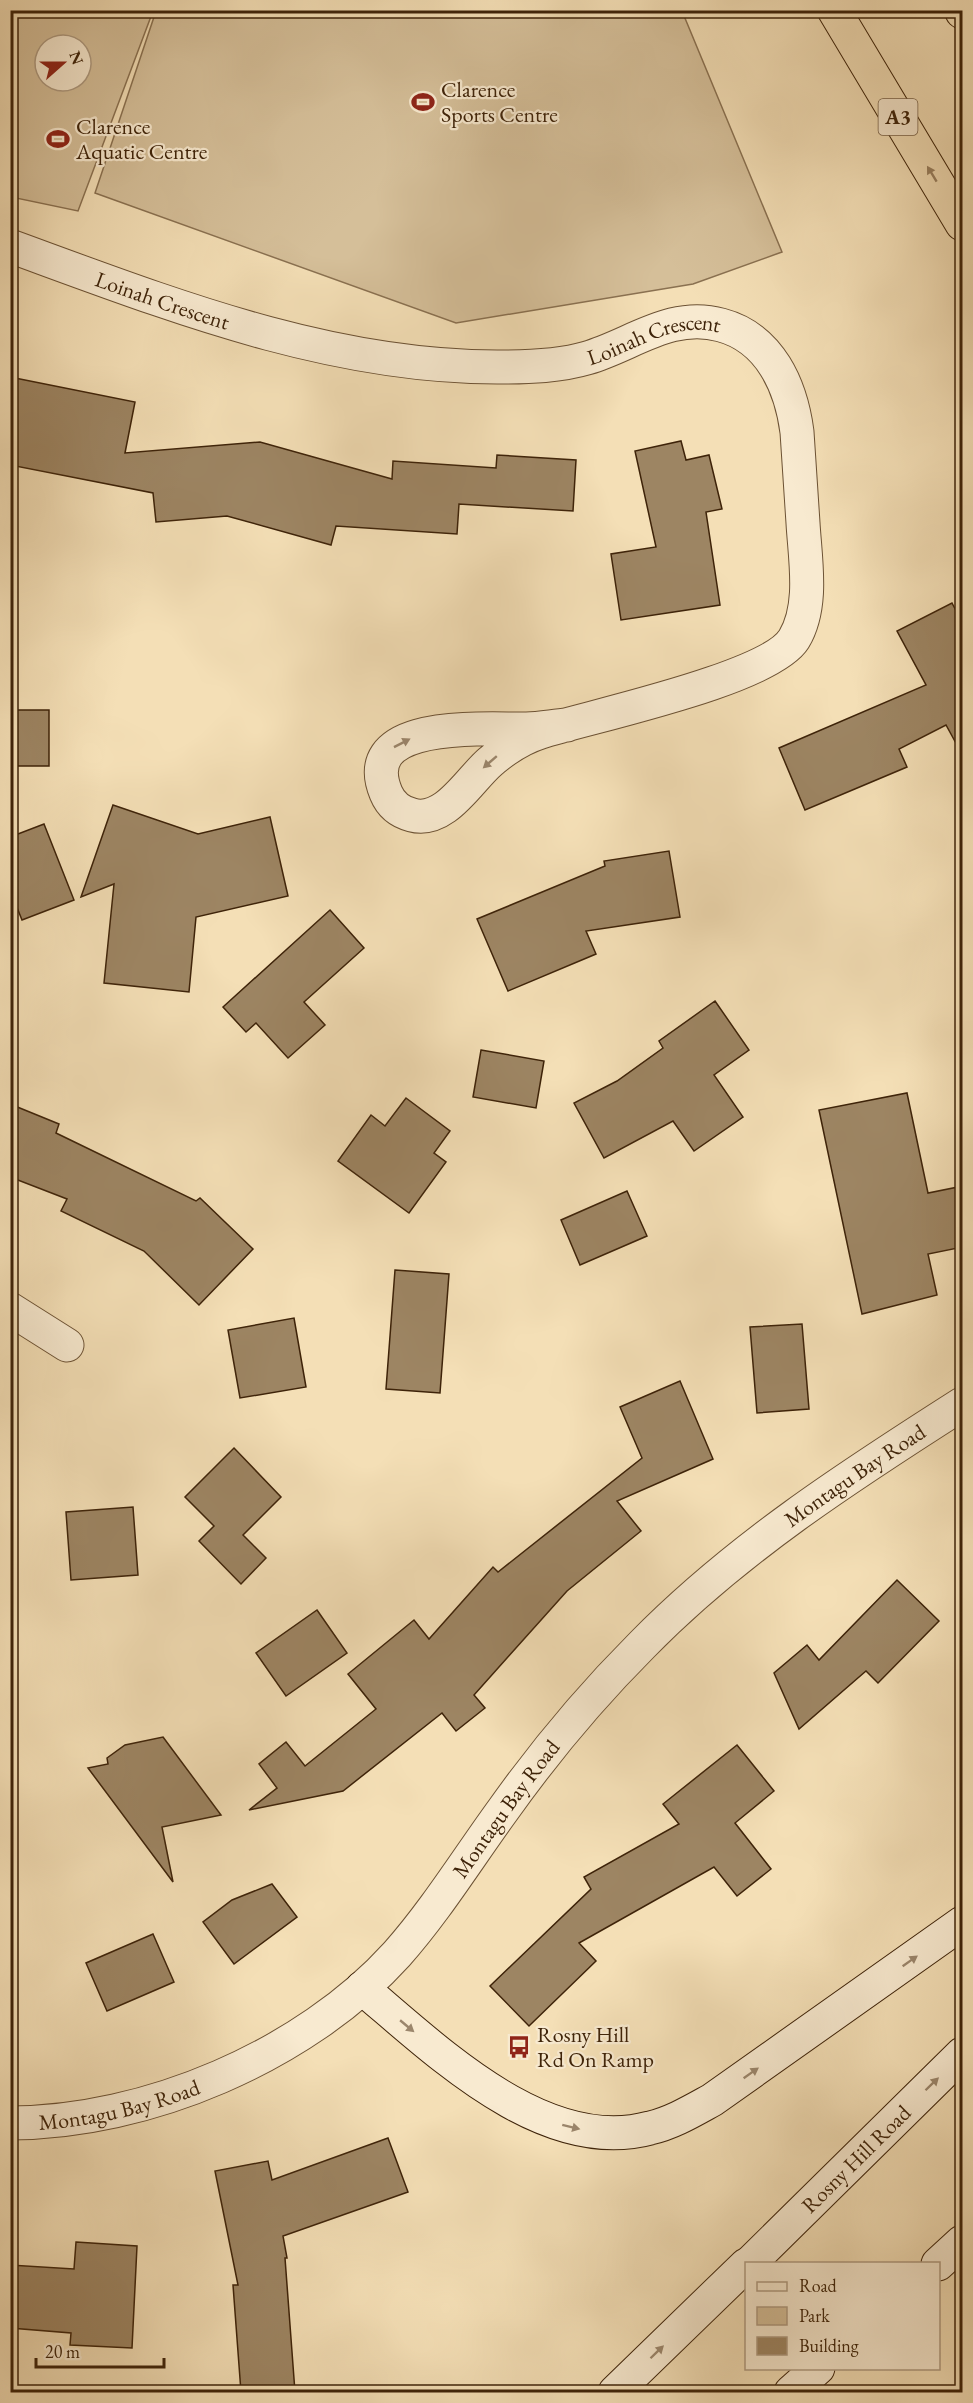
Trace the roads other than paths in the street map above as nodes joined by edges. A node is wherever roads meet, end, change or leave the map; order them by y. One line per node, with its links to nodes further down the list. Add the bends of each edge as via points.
1 (834, 10): 2 (highway, A3, one-way to 1)
2 (963, 224)
3 (10, 246): 4 (street, Loinah Crescent, via 260,332 381,359 452,367 548,365 586,358 675,323 696,321 722,325 760,348 787,384 796,424 806,587 802,621 794,639 765,662)
4 (567, 725): 4 (street, Loinah Crescent, one-way to 4, via 539,732 507,748 443,809 430,815 406,814 389,801 381,778 385,756 392,747 415,736 462,729)
5 (10, 1309): 6 (street)
6 (67, 1345)
7 (963, 1404): 9 (street, Montagu Bay Road, via 771,1532 719,1573 644,1642 553,1743 421,1926)
8 (963, 1923): 9 (street, one-way to 8, via 441,2055 526,2110 556,2124 584,2130 649,2129 712,2100)
9 (362, 1988): 11 (street, Montagu Bay Road, via 262,2057 215,2080 155,2101 89,2116)
10 (963, 2054): 13 (street, Rosny Hill Road, one-way to 10)
11 (10, 2123)
12 (963, 2242): 14 (street)
13 (750, 2262)
14 (940, 2262)
15 (745, 2267): 17 (street, Rosny Hill Road, one-way to 15)
16 (816, 2370): 18 (street)
17 (615, 2392)
18 (791, 2392)

